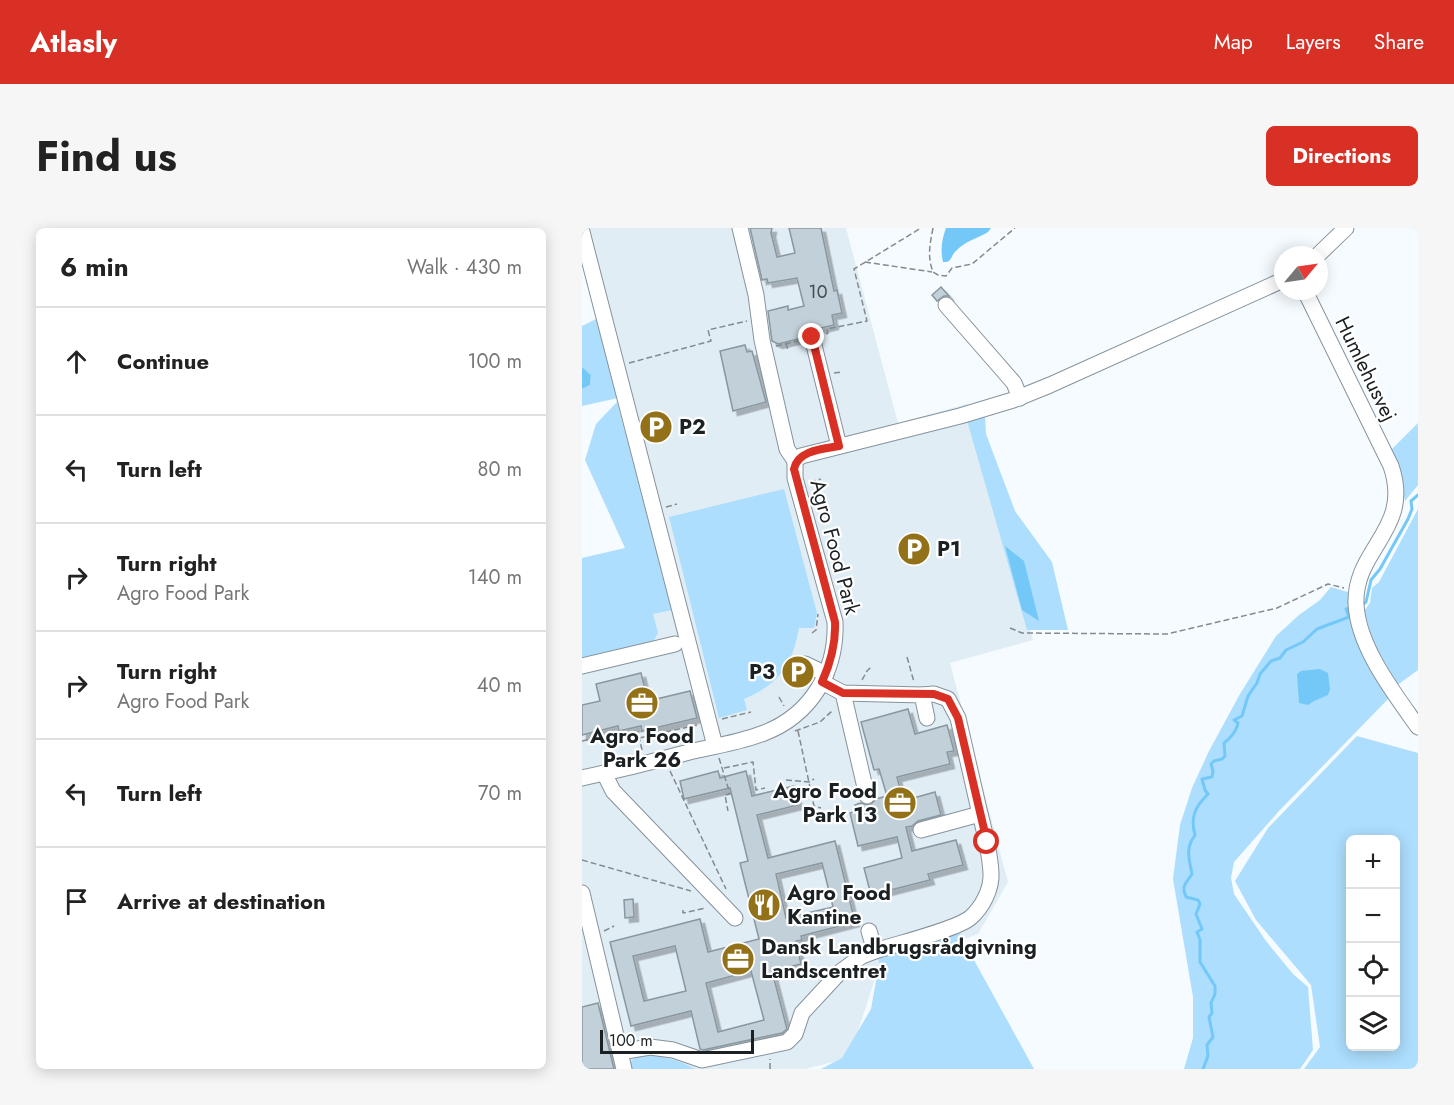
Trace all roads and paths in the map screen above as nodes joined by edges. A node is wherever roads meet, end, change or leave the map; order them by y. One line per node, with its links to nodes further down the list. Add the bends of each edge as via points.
1 (740, 228): 13 (street)
2 (921, 228): 8 (path)
3 (933, 228): 9 (path, via 928,253)
4 (1016, 228): 9 (path, via 972,264 951,268 946,276)
5 (1346, 228): 7 (street)
6 (582, 232): 18 (street)
7 (1327, 246)
8 (865, 262): 9 (path); 14 (path, via 854,269 867,321 827,329 828,333)
9 (933, 272)
10 (1274, 284): 19 (street, Agro Food Park)
11 (1309, 300): 22 (street, Humlehusvej, via 1396,481 1395,510 1363,570)
12 (946, 305): 19 (street, via 1014,383)
13 (758, 318): 16 (street); 18 (path, via 708,330 711,341)
14 (812, 337): 15 (path); 20 (street)
15 (786, 344): 16 (path); 17 (path)
16 (764, 349): 21 (street, via 787,449)
17 (788, 351)
18 (616, 366): 39 (street)
19 (1020, 398): 20 (street, Agro Food Park)
20 (839, 446): 21 (street, Agro Food Park, via 808,453)
21 (795, 461): 29 (street, Agro Food Park, via 795,478 835,622 833,652)
22 (1357, 591): 23 (path, via 1328,584 1277,608 1167,634 1022,633); 34 (street, Humlehusvej, via 1363,635 1379,668)
23 (1010, 628)
24 (675, 644): 27 (street)
25 (907, 657): 31 (path)
26 (805, 664): 29 (street)
27 (582, 666)
28 (872, 666): 30 (path)
29 (824, 678): 30 (street); 33 (street, Agro Food Park)
30 (847, 695): 31 (street); 33 (path, via 820,722); 50 (street)
31 (920, 695): 32 (street); 53 (street, via 948,699 958,718)
32 (927, 718)
33 (795, 724): 36 (path); 39 (street, Agro Food Park); 42 (path)
34 (1418, 727)
35 (665, 732): 37 (path)
36 (789, 734)
37 (639, 738): 38 (path, via 638,732); 40 (path)
38 (582, 741)
39 (715, 746): 43 (street, Agro Food Park)
40 (642, 751)
41 (806, 751): 42 (path)
42 (802, 752): 48 (path)
43 (665, 758): 44 (street, Agro Food Park); 56 (path)
44 (604, 773): 45 (street, Agro Food Park); 61 (street, via 613,791)
45 (582, 778)
46 (814, 779): 48 (path)
47 (786, 780): 48 (path)
48 (809, 782): 51 (path, via 814,806)
49 (765, 788): 52 (path, via 756,790 753,762 724,768 730,794 725,795)
50 (867, 796)
51 (820, 808)
52 (728, 811)
53 (980, 814): 54 (street); 64 (street, via 992,876 983,903 969,919 955,926)
54 (921, 830)
55 (582, 860): 58 (path)
56 (728, 892)
57 (582, 893): 63 (street)
58 (698, 893)
59 (683, 910): 60 (path)
60 (709, 910)
61 (735, 918)
62 (869, 931): 64 (street)
63 (587, 937): 65 (street)
64 (875, 951): 65 (street, via 840,972 802,1013 795,1034 787,1042 702,1060 650,1047)
65 (620, 1052): 66 (street)
66 (624, 1069)

